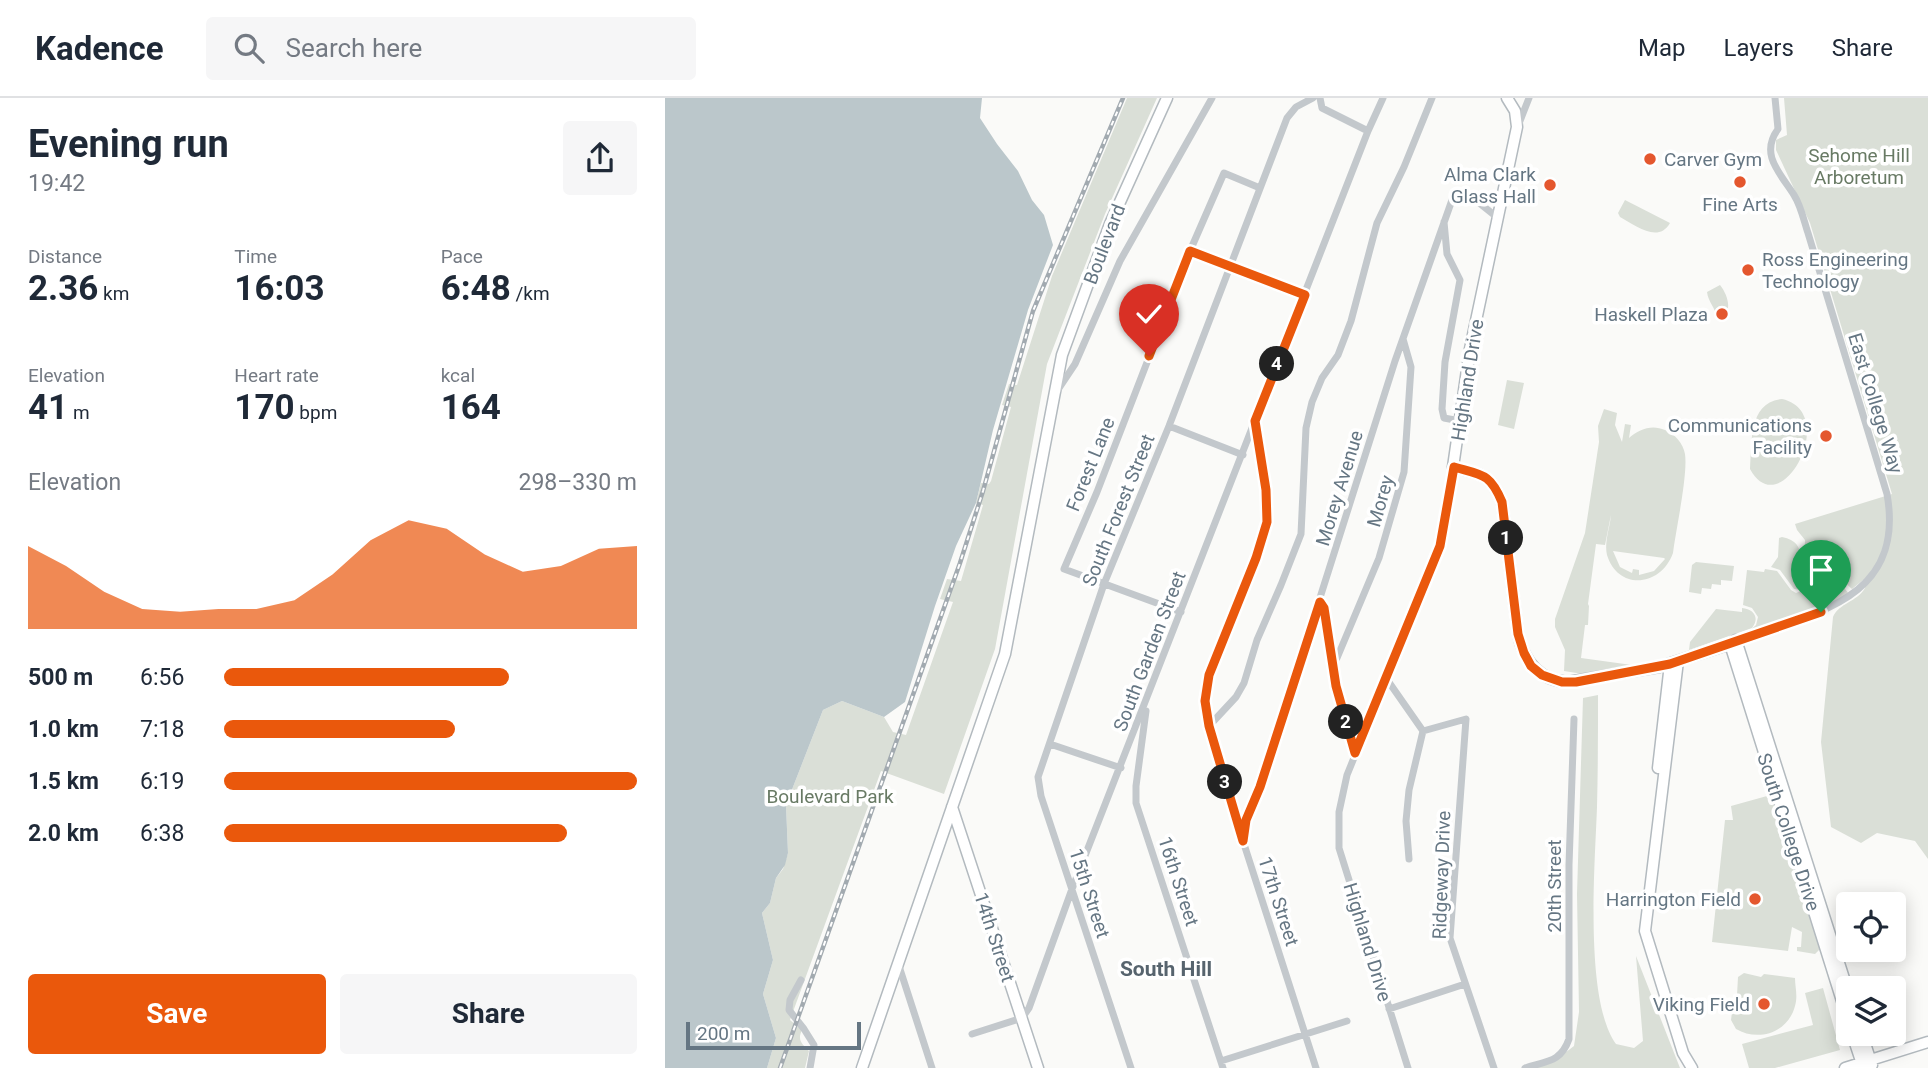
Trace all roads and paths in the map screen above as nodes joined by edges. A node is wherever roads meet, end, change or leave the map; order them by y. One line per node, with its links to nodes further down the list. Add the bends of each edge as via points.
1 (1167, 98): 21 (main road, Boulevard, via 1110,224 1062,355)
2 (1212, 98): 21 (street, via 1120,261 1075,364)
3 (1313, 98): 10 (street)
4 (1320, 98): 11 (street)
5 (1383, 98): 13 (street, South Garden Street)
6 (1432, 98): 36 (street, via 1377,223 1338,355 1312,402 1306,428 1301,534 1244,683)
7 (1527, 98): 9 (street, via 1515,103); 12 (street)
8 (1775, 98): 30 (street, East College Way, via 1778,129 1772,138 1772,160 1795,197 1808,233 1890,510 1888,543 1878,568 1860,590 1821,612)
9 (1507, 99): 12 (main road)
10 (1300, 105): 11 (street); 14 (street, South Forest Street, via 1287,118)
11 (1322, 108): 13 (street)
12 (1517, 127): 15 (main road, Highland Drive)
13 (1368, 131): 19 (street, South Garden Street)
14 (1260, 188): 17 (street, Forest Lane, via 1224,173); 18 (street, South Forest Street)
15 (1498, 218): 16 (street, Morey Avenue, via 1459,192); 23 (main road, Highland Drive)
16 (1444, 222): 20 (street, Morey Avenue); 23 (street, via 1447,254 1460,279 1442,409 1444,418)
17 (1190, 251): 18 (street); 27 (street, Forest Lane, via 1064,569)
18 (1229, 266): 19 (street); 24 (street, South Forest Street)
19 (1305, 295): 22 (street, South Garden Street)
20 (1403, 338): 28 (street, Morey Avenue); 31 (street, Morey, via 1411,368 1405,472 1375,568)
21 (1054, 395): 42 (main road, Boulevard, via 1005,654)
22 (1255, 421): 25 (street, South Garden Street); 36 (street, 17th Street, via 1267,522 1209,675 1205,701)
23 (1460, 421): 26 (main road, Highland Drive)
24 (1169, 426): 25 (street); 27 (street, South Forest Street)
25 (1243, 455): 29 (street, South Garden Street)
26 (1454, 467): 32 (main road, via 1484,475 1495,484 1502,502 1518,634 1536,671 1569,682); 33 (street, Highland Drive, via 1440,546)
27 (1104, 584): 29 (street); 38 (street, South Forest Street)
28 (1320, 602): 31 (street); 43 (street, Morey Avenue, via 1246,820)
29 (1181, 612): 34 (street, South Garden Street)
30 (1733, 642): 32 (main road); 47 (main road, South College Drive); 49 (main road, South College Drive)
31 (1333, 662): 39 (street)
32 (1674, 663): 71 (main road, via 1639,928); 72 (main road, via 1645,931 1683,1053)
33 (1386, 678): 37 (street); 39 (street, Highland Drive)
34 (1147, 700): 41 (street, South Garden Street); 60 (street, 16th Street, via 1136,803)
35 (1574, 719): 70 (street, 20th Street, via 1569,1039 1564,1053)
36 (1209, 726): 43 (street, 17th Street)
37 (1423, 731): 44 (street, via 1409,790); 50 (street, Ridgeway Drive, via 1466,719 1450,938)
38 (1050, 744): 40 (street, South Forest Street); 41 (street)
39 (1355, 753): 51 (street, Highland Drive, via 1339,812 1339,848)
40 (1041, 767): 45 (street, 15th Street, via 1041,796)
41 (1121, 768): 45 (street, South Garden Street)
42 (952, 807): 46 (main road, Boulevard); 52 (main road, 14th Street)
43 (1243, 841): 55 (street, 17th Street)
44 (1409, 859)
45 (1072, 889): 52 (street, South Garden Street, via 1029,1008); 66 (street, 15th Street)
46 (898, 962): 63 (main road, Boulevard); 64 (street)
47 (1843, 976)
48 (801, 980): 62 (street, via 789,1010 814,1045)
49 (1836, 981)
50 (1465, 985): 51 (street); 69 (street, Ridgeway Drive)
51 (1389, 1009): 68 (street, Highland Drive)
52 (1021, 1018): 54 (street); 65 (main road, 14th Street)
53 (1347, 1021): 55 (street)
54 (972, 1034)
55 (1305, 1034): 60 (street); 67 (street, 17th Street)
56 (1928, 1042): 61 (main road)
57 (1858, 1046): 61 (main road)
58 (1864, 1046): 61 (main road)
59 (1928, 1048): 61 (main road)
60 (1222, 1065)
61 (1867, 1065): 73 (main road)
62 (810, 1068)
63 (862, 1068)
64 (932, 1068)
65 (1038, 1068)
66 (1131, 1068)
67 (1316, 1068)
68 (1408, 1068)
69 (1493, 1068)
70 (1525, 1068)
71 (1685, 1068)
72 (1692, 1068)
73 (1845, 1068)

